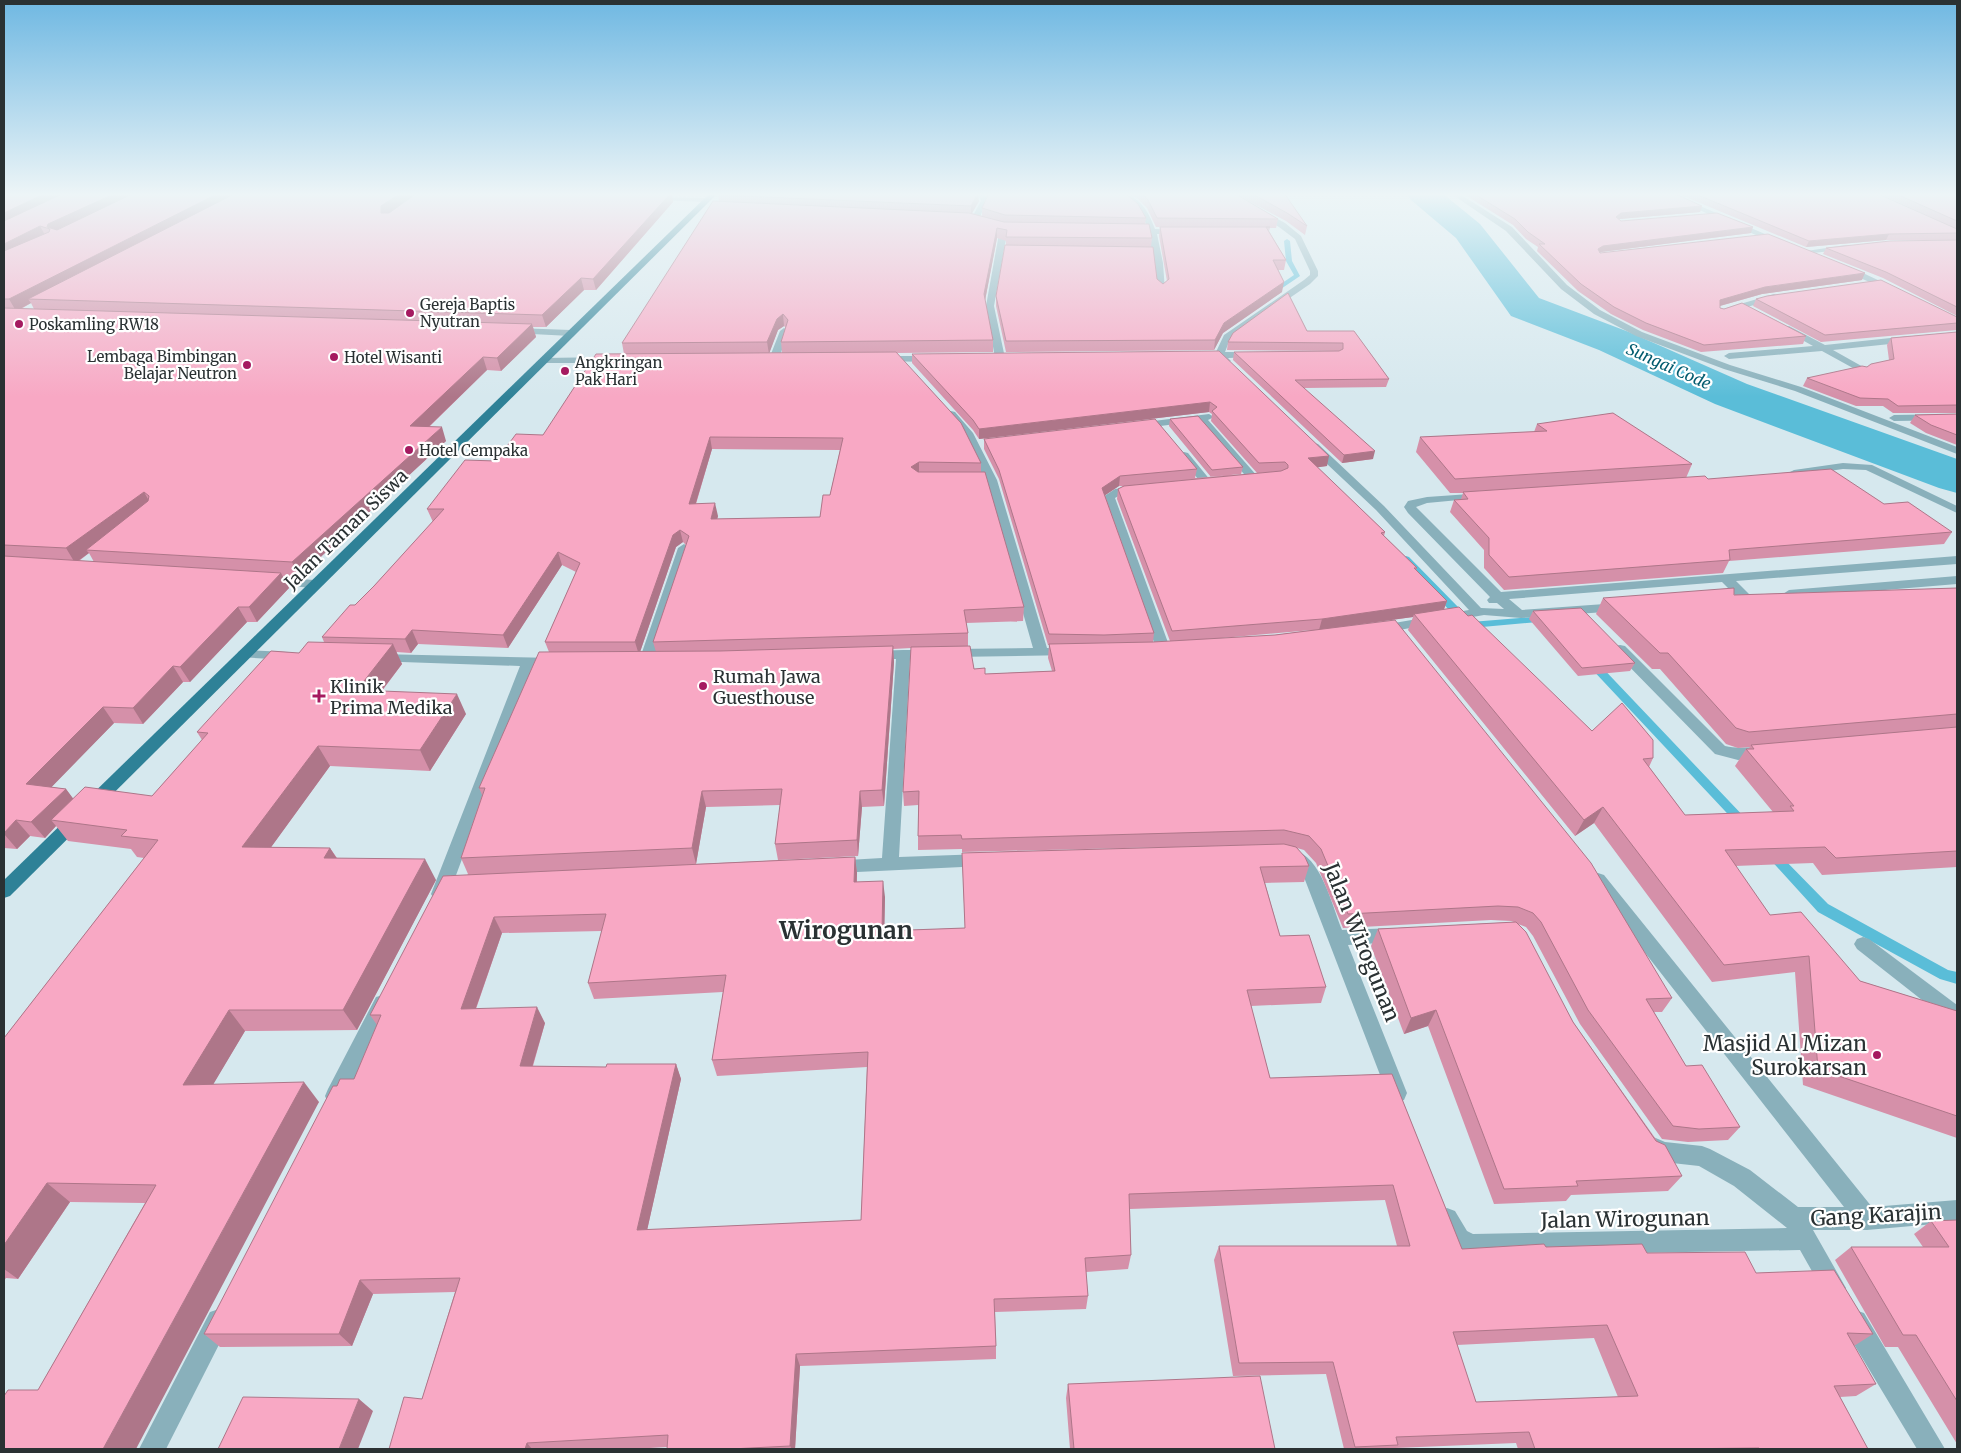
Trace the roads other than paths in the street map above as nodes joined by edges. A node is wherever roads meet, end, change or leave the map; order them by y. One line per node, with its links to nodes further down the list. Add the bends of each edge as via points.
1 (647, 261): 18 (main road, Jalan Taman Siswa)
2 (998, 261): 26 (street, via 990,306)
3 (1158, 261): 9 (street)
4 (1309, 261): 21 (street, via 1314,276 1227,337 1219,350)
5 (1539, 261): 41 (street, via 1564,287 1590,307 1639,334 1798,389)
6 (1837, 265): 7 (street)
7 (1879, 282): 8 (street); 10 (street)
8 (1861, 285)
9 (1162, 289)
10 (1905, 295)
11 (1779, 296): 12 (street)
12 (1740, 304): 13 (street); 14 (street)
13 (1720, 311)
14 (1757, 313)
15 (1781, 325): 20 (street)
16 (501, 331): 18 (street)
17 (784, 332): 27 (street)
18 (571, 333): 31 (main road, Jalan Taman Siswa)
19 (1920, 338): 20 (street)
20 (1823, 348): 24 (street); 33 (street)
21 (1220, 355): 22 (street); 23 (street); 32 (street)
22 (1269, 355)
23 (1194, 356)
24 (1729, 356)
25 (940, 358): 29 (street)
26 (1000, 358)
27 (774, 359)
28 (872, 359): 29 (street)
29 (901, 359): 34 (street)
30 (620, 360): 31 (street)
31 (543, 361): 57 (main road, Jalan Taman Siswa)
32 (1232, 368)
33 (1862, 370)
34 (914, 374)
35 (941, 403): 44 (street, via 980,444)
36 (1957, 417): 37 (street)
37 (1894, 418)
38 (1128, 427): 45 (street, via 1161,427 1205,418 1258,478)
39 (1303, 436): 64 (street, via 1380,508)
40 (1176, 446): 46 (street, via 1212,483)
41 (1957, 451)
42 (1786, 474): 49 (street, via 1868,466)
43 (973, 479): 44 (street)
44 (991, 480): 72 (street)
45 (1235, 480)
46 (1188, 485)
47 (1148, 488): 71 (street, via 1118,491 1109,497 1168,648)
48 (1489, 495): 60 (street, via 1427,500 1410,507)
49 (1957, 510)
50 (684, 548): 79 (street, via 641,662)
51 (1957, 560): 52 (street)
52 (1892, 565): 53 (street); 56 (street)
53 (1725, 578): 58 (street); 61 (street, via 1751,598)
54 (256, 580): 57 (street)
55 (1957, 580): 56 (street)
56 (1918, 583): 59 (street)
57 (315, 584): 74 (main road, Jalan Taman Siswa)
58 (1563, 591): 60 (street); 63 (street)
59 (1775, 596)
60 (1498, 597): 64 (street); 65 (street)
61 (1727, 599)
62 (1630, 606): 63 (street)
63 (1582, 610): 65 (street); 66 (street)
64 (1481, 612): 65 (street); 67 (street)
65 (1520, 614)
66 (1596, 624)
67 (1396, 627): 68 (street); 70 (street)
68 (1371, 630)
69 (1609, 638): 82 (street, via 1720,750 1738,755)
70 (1409, 642)
71 (1146, 650)
72 (1041, 651): 73 (street); 75 (street)
73 (1085, 652)
74 (244, 654): 77 (street); 90 (main road, Jalan Taman Siswa)
75 (903, 654): 76 (street); 85 (street)
76 (858, 655)
77 (301, 656)
78 (361, 658): 80 (street)
79 (665, 661)
80 (528, 662): 81 (street); 88 (street)
81 (568, 662)
82 (1776, 752)
83 (1280, 852): 93 (street, Jalan Wirogunan, via 1298,857 1309,869)
84 (1000, 860): 85 (street)
85 (890, 863): 86 (street)
86 (816, 868)
87 (1588, 868): 102 (street)
88 (445, 884): 89 (street); 91 (street)
89 (466, 884)
90 (4, 890)
91 (430, 912)
92 (1414, 934): 93 (street)
93 (1336, 938): 97 (street, Jalan Wirogunan)
94 (1864, 944): 96 (street)
95 (394, 982): 98 (street)
96 (1957, 1016)
97 (1404, 1110)
98 (326, 1115)
99 (1640, 1132): 103 (street, via 1653,1148 1702,1156 1742,1178)
100 (1440, 1201): 103 (street, Jalan Wirogunan, via 1459,1240 1474,1245)
101 (1957, 1211): 102 (street, Gang Karajin)
102 (1867, 1219): 103 (street, Gang Karajin)
103 (1800, 1229): 106 (street)
104 (225, 1308): 105 (street)
105 (152, 1449)
106 (1932, 1449)

